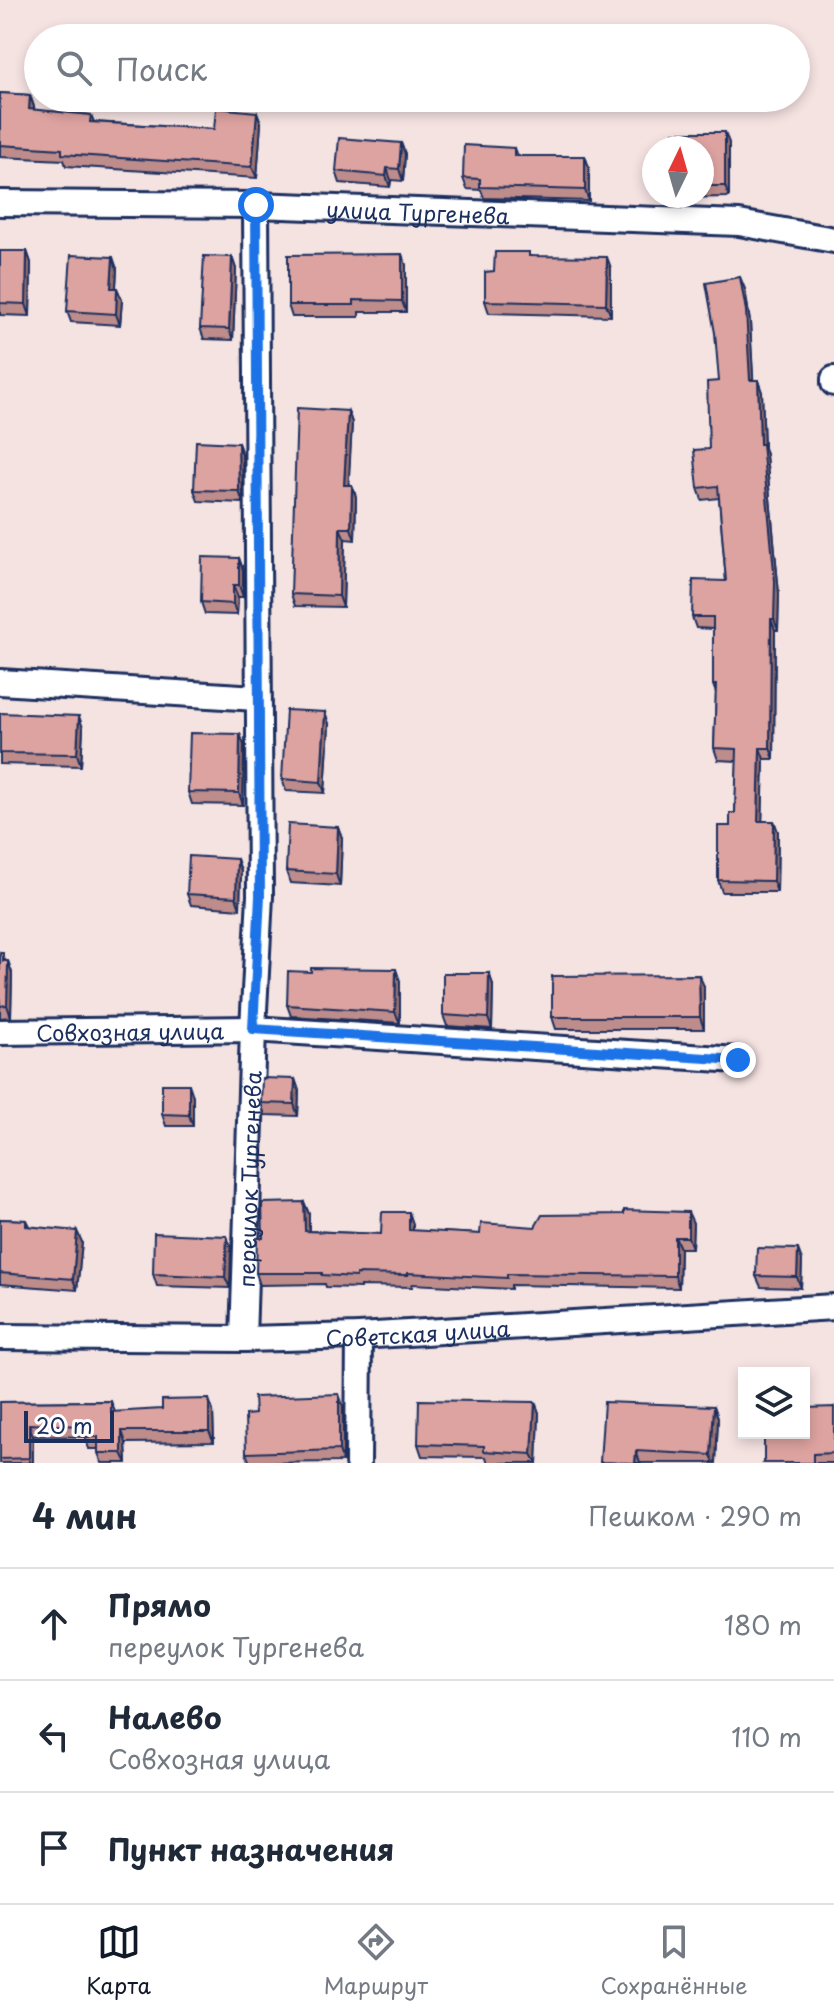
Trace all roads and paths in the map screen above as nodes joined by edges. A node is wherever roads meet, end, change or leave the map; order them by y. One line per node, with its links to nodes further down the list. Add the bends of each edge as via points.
1 (0, 203): 2 (street, улица Тургенева)
2 (256, 205): 3 (street, улица Тургенева, via 739,223); 5 (street, переулок Тургенева)
3 (834, 240)
4 (0, 682): 5 (street)
5 (257, 698): 6 (street, переулок Тургенева, via 260,896)
6 (253, 1029): 7 (street, Совхозная улица); 8 (street, Совхозная улица); 12 (street, переулок Тургенева)
7 (0, 1032)
8 (738, 1060)
9 (834, 1307): 10 (street, Советская улица)
10 (359, 1336): 12 (street, Советская улица); 13 (street)
11 (0, 1337): 12 (street, Советская улица)
12 (243, 1339)
13 (358, 1463)

